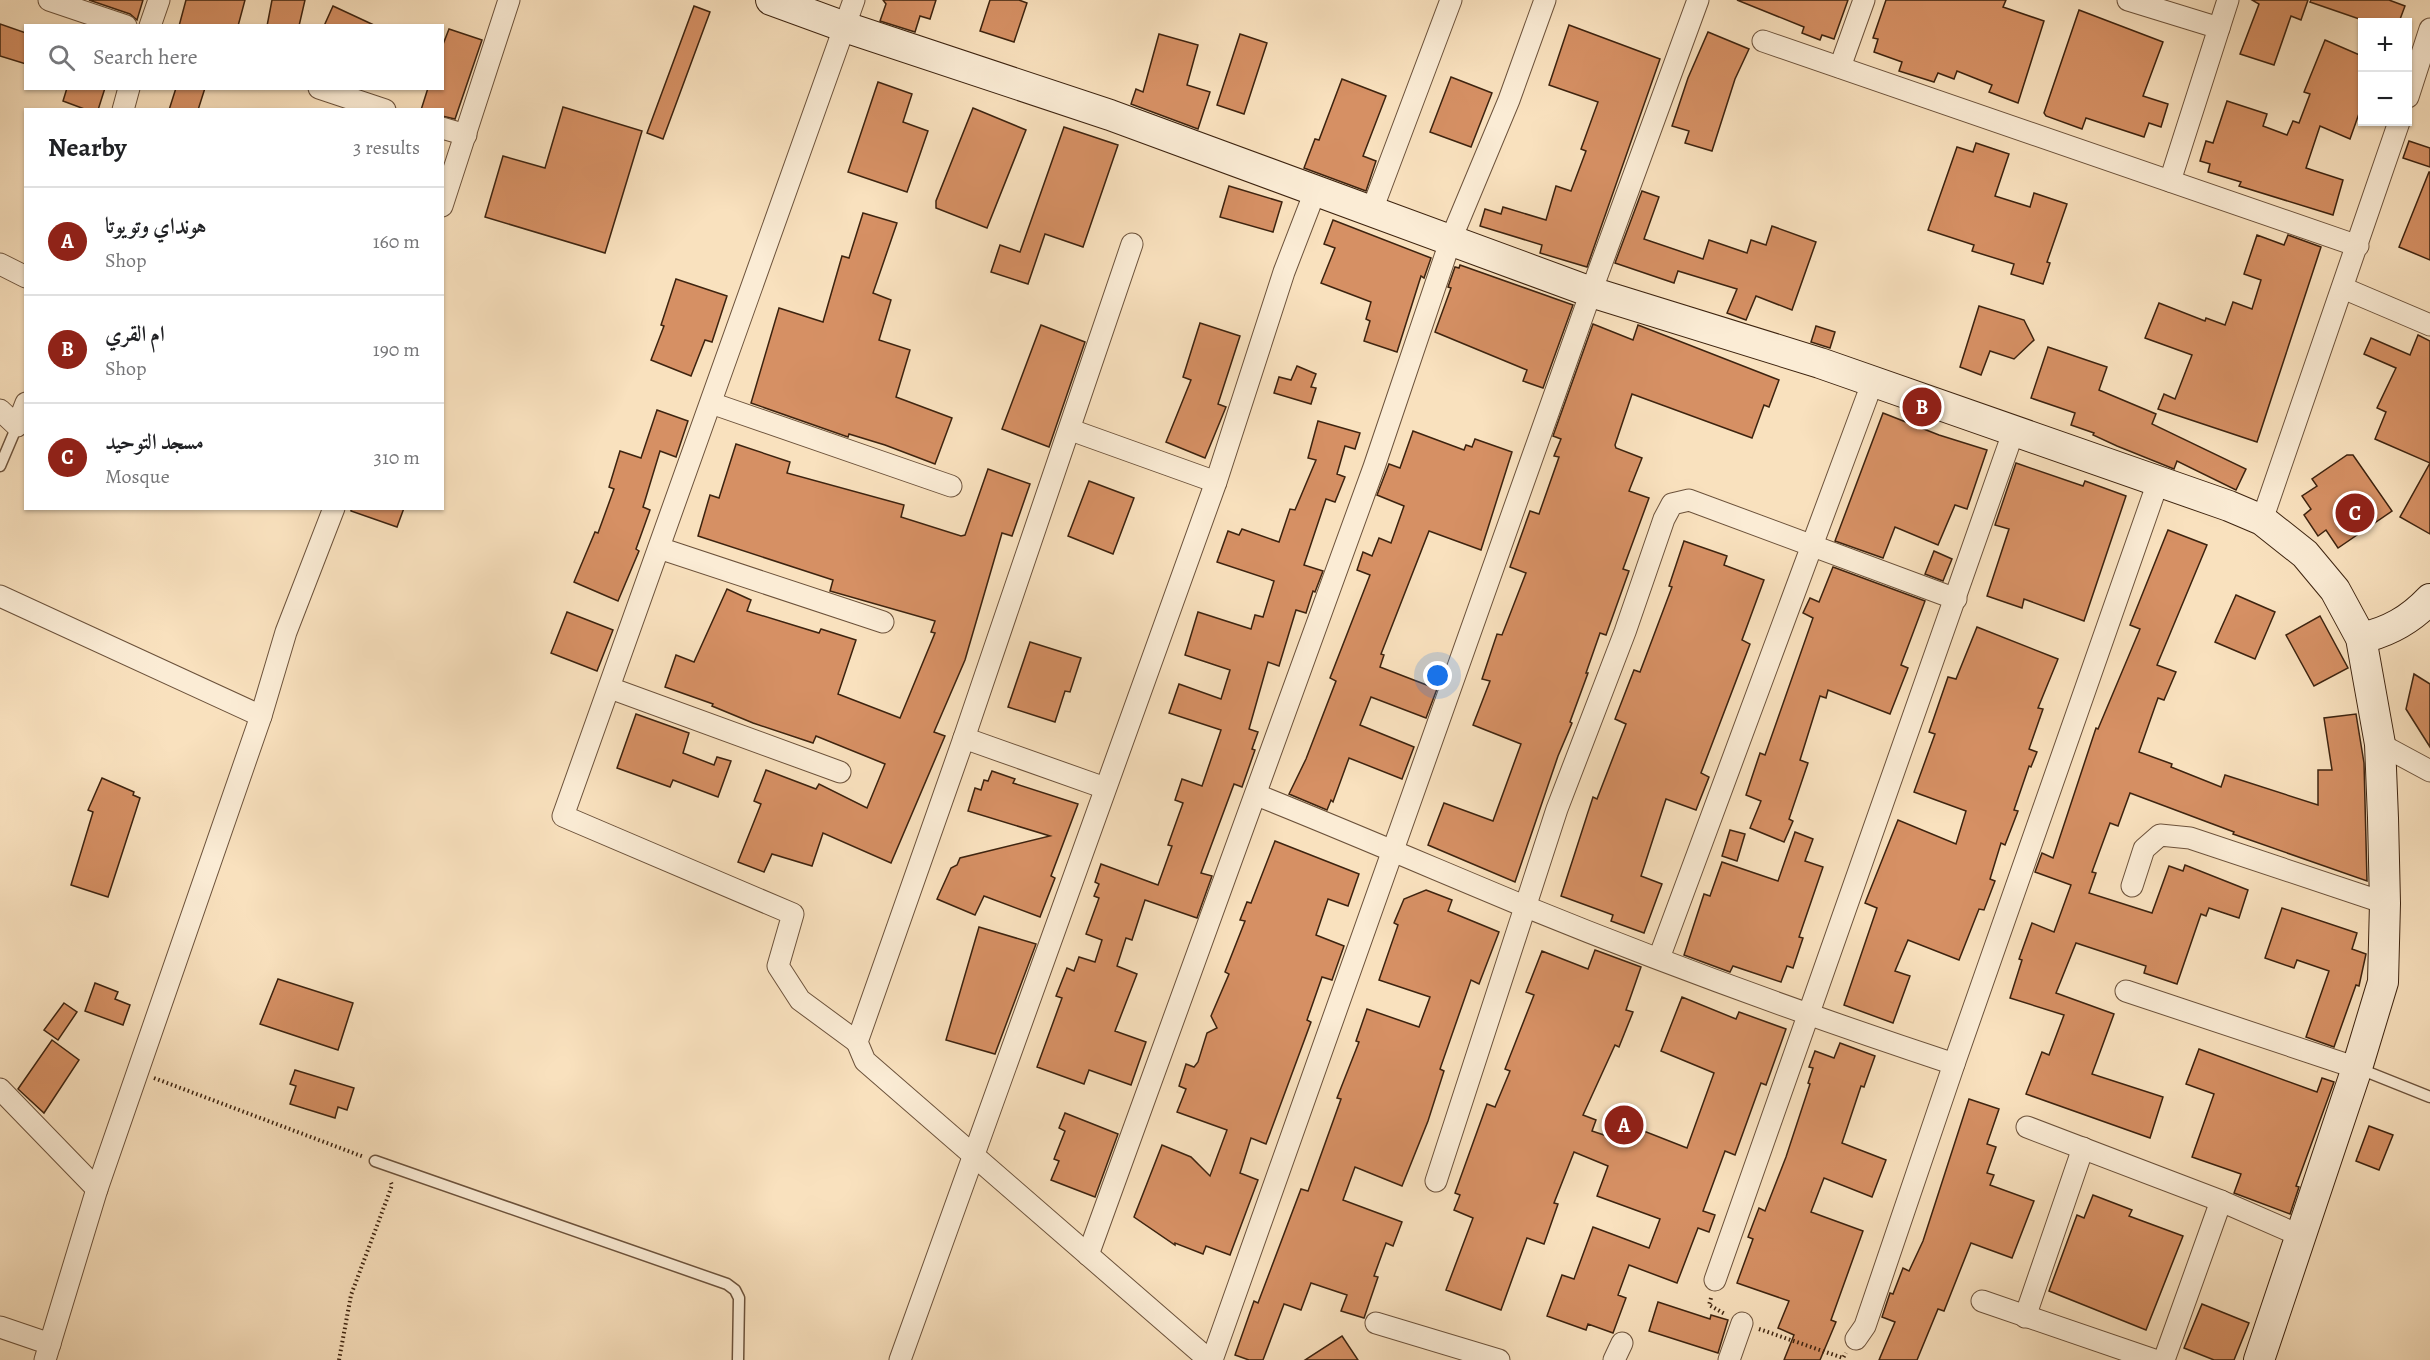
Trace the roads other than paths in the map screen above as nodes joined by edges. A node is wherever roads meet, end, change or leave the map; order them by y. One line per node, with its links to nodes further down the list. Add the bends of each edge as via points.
1 (49, 0): 12 (street)
2 (159, 0): 13 (street)
3 (508, 0): 25 (street)
4 (771, 0): 11 (street)
5 (1451, 0): 29 (street)
6 (1545, 0): 30 (street, via 1509,100)
7 (1698, 0): 36 (street)
8 (1864, 0): 17 (street)
9 (2128, 0): 14 (street)
10 (2228, 0): 14 (street)
11 (850, 14): 27 (street, via 1110,115); 39 (street)
12 (120, 24)
13 (151, 24)
14 (2219, 28): 26 (street)
15 (2430, 29): 18 (street)
16 (1763, 41): 17 (street)
17 (1840, 68): 26 (street)
18 (2412, 85)
19 (128, 90): 21 (street)
20 (325, 90): 22 (street)
21 (124, 108)
22 (379, 108)
23 (2398, 126): 32 (street)
24 (444, 129): 25 (street)
25 (466, 135): 28 (street)
26 (2170, 182): 32 (street)
27 (1317, 189): 29 (street); 46 (street, via 1284,272)
28 (444, 200)
29 (1372, 210): 30 (street)
30 (1451, 239): 36 (street); 65 (street)
31 (1132, 244): 43 (street)
32 (2358, 246): 35 (street)
33 (0, 264): 34 (street)
34 (24, 276)
35 (2343, 288): 37 (street); 50 (street)
36 (1591, 292): 38 (street); 66 (street)
37 (2430, 325)
38 (1873, 381): 44 (street); 51 (street)
39 (711, 403): 48 (street); 52 (street)
40 (24, 408): 42 (street)
41 (0, 411): 42 (street)
42 (17, 426): 45 (lane)
43 (1071, 430): 46 (street); 60 (street)
44 (2014, 430): 47 (street); 54 (street)
45 (0, 465)
46 (1216, 482): 64 (street)
47 (2158, 482): 50 (street); 74 (street)
48 (951, 486)
49 (333, 510): 59 (street, via 286,632)
50 (2262, 520): 57 (street, via 2305,554 2335,590)
51 (1810, 545): 54 (street); 69 (street, via 1689,500 1672,504 1557,809); 70 (street)
52 (660, 548): 56 (street); 58 (street)
53 (0, 596): 59 (street)
54 (1956, 599): 72 (street)
55 (2430, 599): 57 (street, via 2404,622)
56 (883, 622)
57 (2361, 638): 61 (street)
58 (610, 688): 63 (street); 73 (street, via 563,816 793,914 778,966 800,1000)
59 (261, 716): 83 (street)
60 (964, 738): 64 (street); 73 (street)
61 (2380, 744): 62 (street); 68 (street)
62 (2430, 771)
63 (840, 772)
64 (1105, 788): 80 (street)
65 (1257, 795): 66 (street); 86 (street)
66 (1394, 850): 69 (street); 97 (street)
67 (2132, 886): 68 (street, via 2144,849 2160,835 2190,838)
68 (2385, 903): 75 (street, via 2383,982)
69 (1525, 906): 70 (street); 82 (street)
70 (1659, 958): 72 (street)
71 (2126, 991): 75 (street)
72 (1808, 1016): 74 (street); 87 (street)
73 (857, 1042): 80 (street, via 865,1061)
74 (1954, 1064): 93 (street, via 1865,1326)
75 (2357, 1068): 77 (lane); 85 (street)
76 (0, 1089): 83 (street)
77 (2430, 1097)
78 (2027, 1127): 79 (street)
79 (2083, 1148): 84 (street); 89 (street)
80 (974, 1154): 86 (street); 96 (street)
81 (375, 1161): 95 (lane, via 727,1284 739,1298)
82 (1437, 1181)
83 (97, 1189): 94 (street)
84 (2221, 1201): 85 (street); 101 (street)
85 (2301, 1236): 102 (street)
86 (1088, 1255): 97 (street)
87 (1715, 1280)
88 (1982, 1301): 89 (street)
89 (2025, 1317): 100 (street)
90 (1376, 1323): 98 (street)
91 (1742, 1323): 99 (street)
92 (0, 1327): 94 (street)
93 (1856, 1339)
94 (47, 1352)
95 (738, 1360)
96 (900, 1360)
97 (1210, 1360)
98 (1499, 1360)
99 (1729, 1360)
100 (2154, 1360)
101 (2164, 1360)
102 (2259, 1360)

